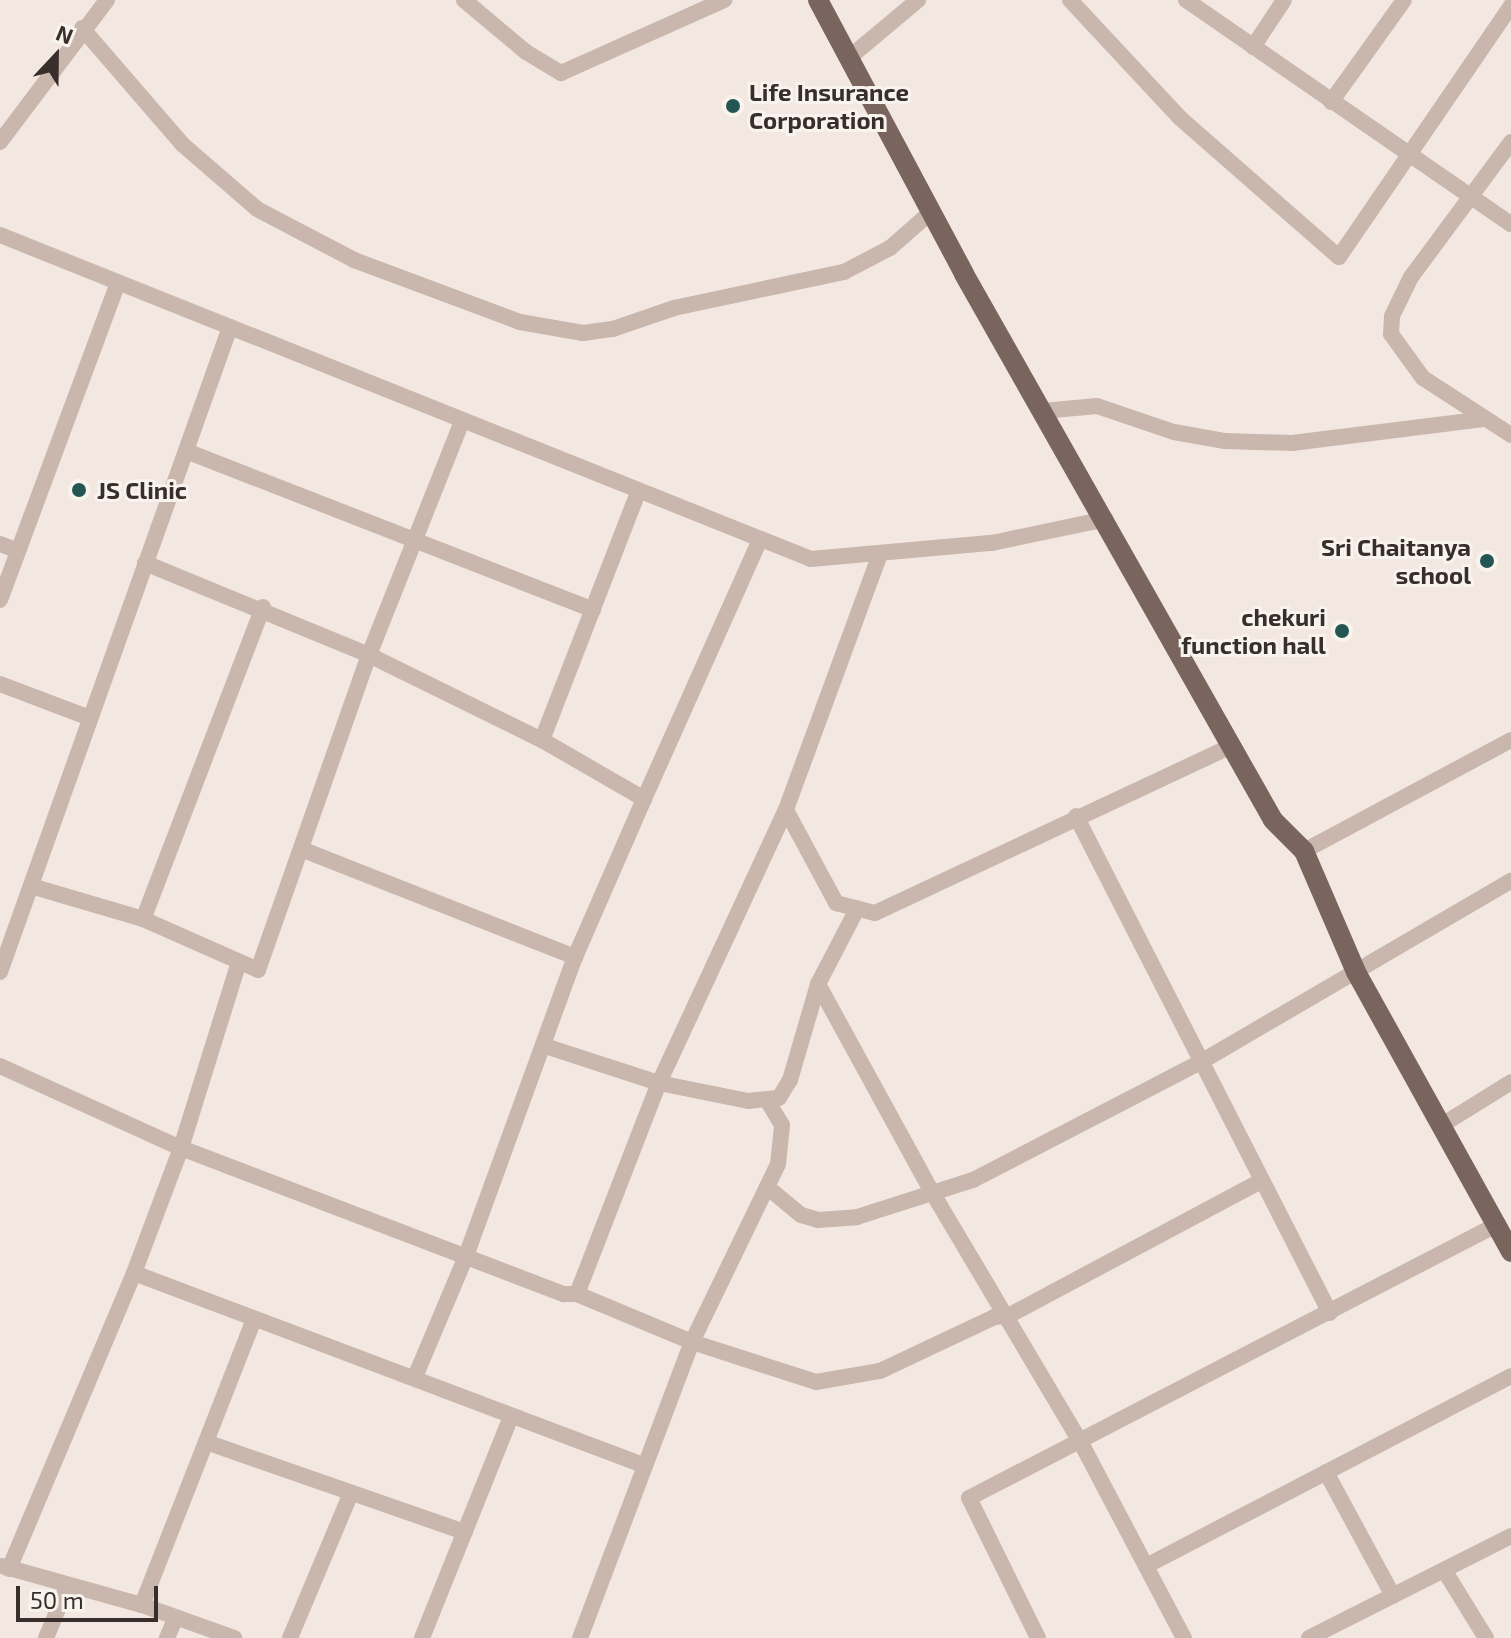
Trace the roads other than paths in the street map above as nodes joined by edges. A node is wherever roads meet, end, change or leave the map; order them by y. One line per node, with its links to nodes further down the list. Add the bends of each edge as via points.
1 (107, 0): 11 (street)
2 (464, 0): 3 (street, via 526,52 561,73)
3 (724, 0)
4 (818, 0): 13 (main road)
5 (918, 0): 13 (street)
6 (1070, 0): 17 (street, via 1180,118 1339,257)
7 (1186, 0): 12 (street)
8 (1284, 0): 12 (street)
9 (1404, 0): 14 (street)
10 (1511, 6): 17 (street)
11 (82, 28): 15 (street); 19 (street, via 182,144 257,209 354,260 520,322 583,333 613,329 674,308 844,272 890,248)
12 (1253, 47): 14 (street)
13 (850, 57): 19 (main road)
14 (1331, 102): 17 (street)
15 (0, 142)
16 (1511, 142): 18 (street)
17 (1409, 155): 18 (street)
18 (1470, 197): 20 (street); 25 (street, via 1411,277 1392,316 1391,334 1423,378)
19 (931, 212): 24 (main road)
20 (1511, 224)
21 (1, 238): 22 (street)
22 (118, 282): 23 (street); 34 (street)
23 (230, 327): 26 (street); 28 (street)
24 (1043, 411): 25 (street, via 1097,406 1174,432 1292,443); 30 (main road)
25 (1484, 419): 27 (street)
26 (462, 421): 29 (street); 31 (street)
27 (1511, 435)
28 (186, 451): 31 (street); 36 (street)
29 (638, 493): 32 (street); 39 (street)
30 (1106, 519): 35 (street, via 992,543); 45 (main road)
31 (413, 542): 39 (street); 40 (street)
32 (759, 542): 35 (street, via 811,559); 46 (street)
33 (0, 544): 34 (street)
34 (18, 551): 37 (street)
35 (880, 554): 47 (street)
36 (145, 563): 38 (street); 42 (street)
37 (0, 600)
38 (263, 607): 40 (street); 54 (street)
39 (593, 610): 43 (street)
40 (369, 655): 43 (street); 49 (street)
41 (0, 684): 42 (street)
42 (90, 718): 52 (street)
43 (542, 740): 46 (street)
44 (1511, 740): 50 (street)
45 (1232, 746): 48 (street); 50 (main road, via 1273,820)
46 (644, 799): 55 (street)
47 (786, 810): 53 (street, via 836,903); 64 (street)
48 (1076, 816): 53 (street, via 875,913); 61 (street)
49 (301, 849): 55 (street); 56 (street, via 258,970)
50 (1304, 851): 58 (main road)
51 (1511, 881): 58 (street)
52 (31, 886): 54 (street); 57 (street)
53 (857, 909): 59 (street)
54 (143, 919): 56 (street)
55 (575, 957): 60 (street)
56 (239, 962): 67 (street)
57 (0, 972)
58 (1356, 972): 61 (street); 66 (main road)
59 (818, 984): 65 (street, via 790,1080 779,1098); 70 (street)
60 (545, 1046): 64 (street); 73 (street)
61 (1199, 1063): 68 (street); 70 (street, via 973,1180)
62 (0, 1066): 67 (street)
63 (1511, 1082): 66 (street)
64 (659, 1083): 65 (street); 75 (street)
65 (768, 1102): 69 (street, via 782,1125 784,1141)
66 (1442, 1125): 71 (main road)
67 (181, 1148): 73 (street); 74 (street)
68 (1261, 1181): 76 (street); 77 (street)
69 (767, 1187): 70 (street, via 801,1215 818,1220 857,1217); 79 (street)
70 (932, 1192): 77 (street)
71 (1498, 1224): 72 (main road); 76 (street)
72 (1511, 1252)
73 (466, 1256): 75 (street, via 564,1294); 81 (street)
74 (134, 1273): 78 (street); 91 (street)
75 (577, 1294): 79 (street)
76 (1330, 1313): 83 (street)
77 (1008, 1316): 79 (street, via 994,1317 880,1371 842,1381 789,1376); 83 (street)
78 (253, 1322): 81 (street); 84 (street)
79 (692, 1342): 85 (street)
80 (1511, 1376): 86 (street)
81 (415, 1377): 82 (street)
82 (511, 1417): 85 (street); 88 (street)
83 (1080, 1441): 90 (street); 103 (street, via 969,1498)
84 (206, 1442): 87 (street); 95 (street)
85 (643, 1465): 102 (street)
86 (1326, 1472): 90 (street); 94 (street)
87 (351, 1493): 88 (street); 100 (street)
88 (465, 1532): 101 (street)
89 (1511, 1536): 92 (street)
90 (1146, 1566): 104 (street)
91 (5, 1567): 93 (street)
92 (1444, 1570): 94 (street); 106 (street)
93 (68, 1585): 95 (street); 97 (street)
94 (1393, 1596): 105 (street)
95 (142, 1605): 96 (street)
96 (175, 1619): 98 (street); 99 (street)
97 (46, 1638)
98 (167, 1638)
99 (234, 1638)
100 (290, 1638)
101 (422, 1638)
102 (580, 1638)
103 (1038, 1638)
104 (1184, 1638)
105 (1309, 1638)
106 (1486, 1638)

